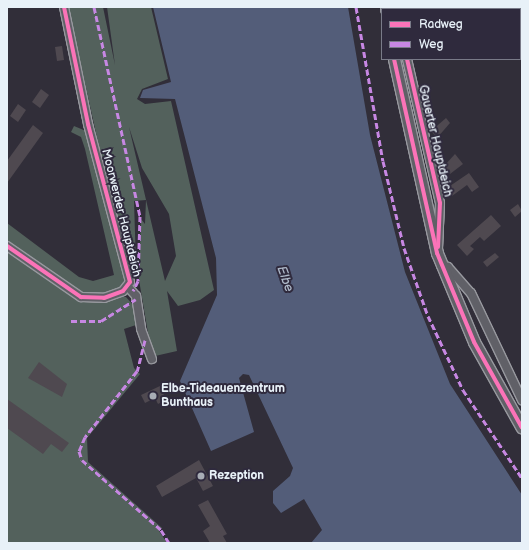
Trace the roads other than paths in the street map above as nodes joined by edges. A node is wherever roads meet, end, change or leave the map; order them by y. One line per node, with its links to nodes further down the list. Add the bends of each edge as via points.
1 (64, 7): 7 (street, Moorwerder Hauptdeich, via 101,177 130,279)
2 (394, 60): 5 (street, Gauerter Hauptdeich, via 398,93)
3 (408, 60): 5 (street, Gauerter Hauptdeich, via 440,203)
4 (7, 246): 7 (street, Moorwerder Hauptdeich, via 76,295 104,298)
5 (437, 252): 6 (street, Gauerter Hauptdeich)
6 (441, 265): 9 (street, via 448,267 471,293); 10 (street, Gauerter Hauptdeich, via 474,342)
7 (128, 287): 8 (street, Moorwerder Hauptdeich, via 136,296 141,329)
8 (152, 359)
9 (522, 400)
10 (522, 428)

